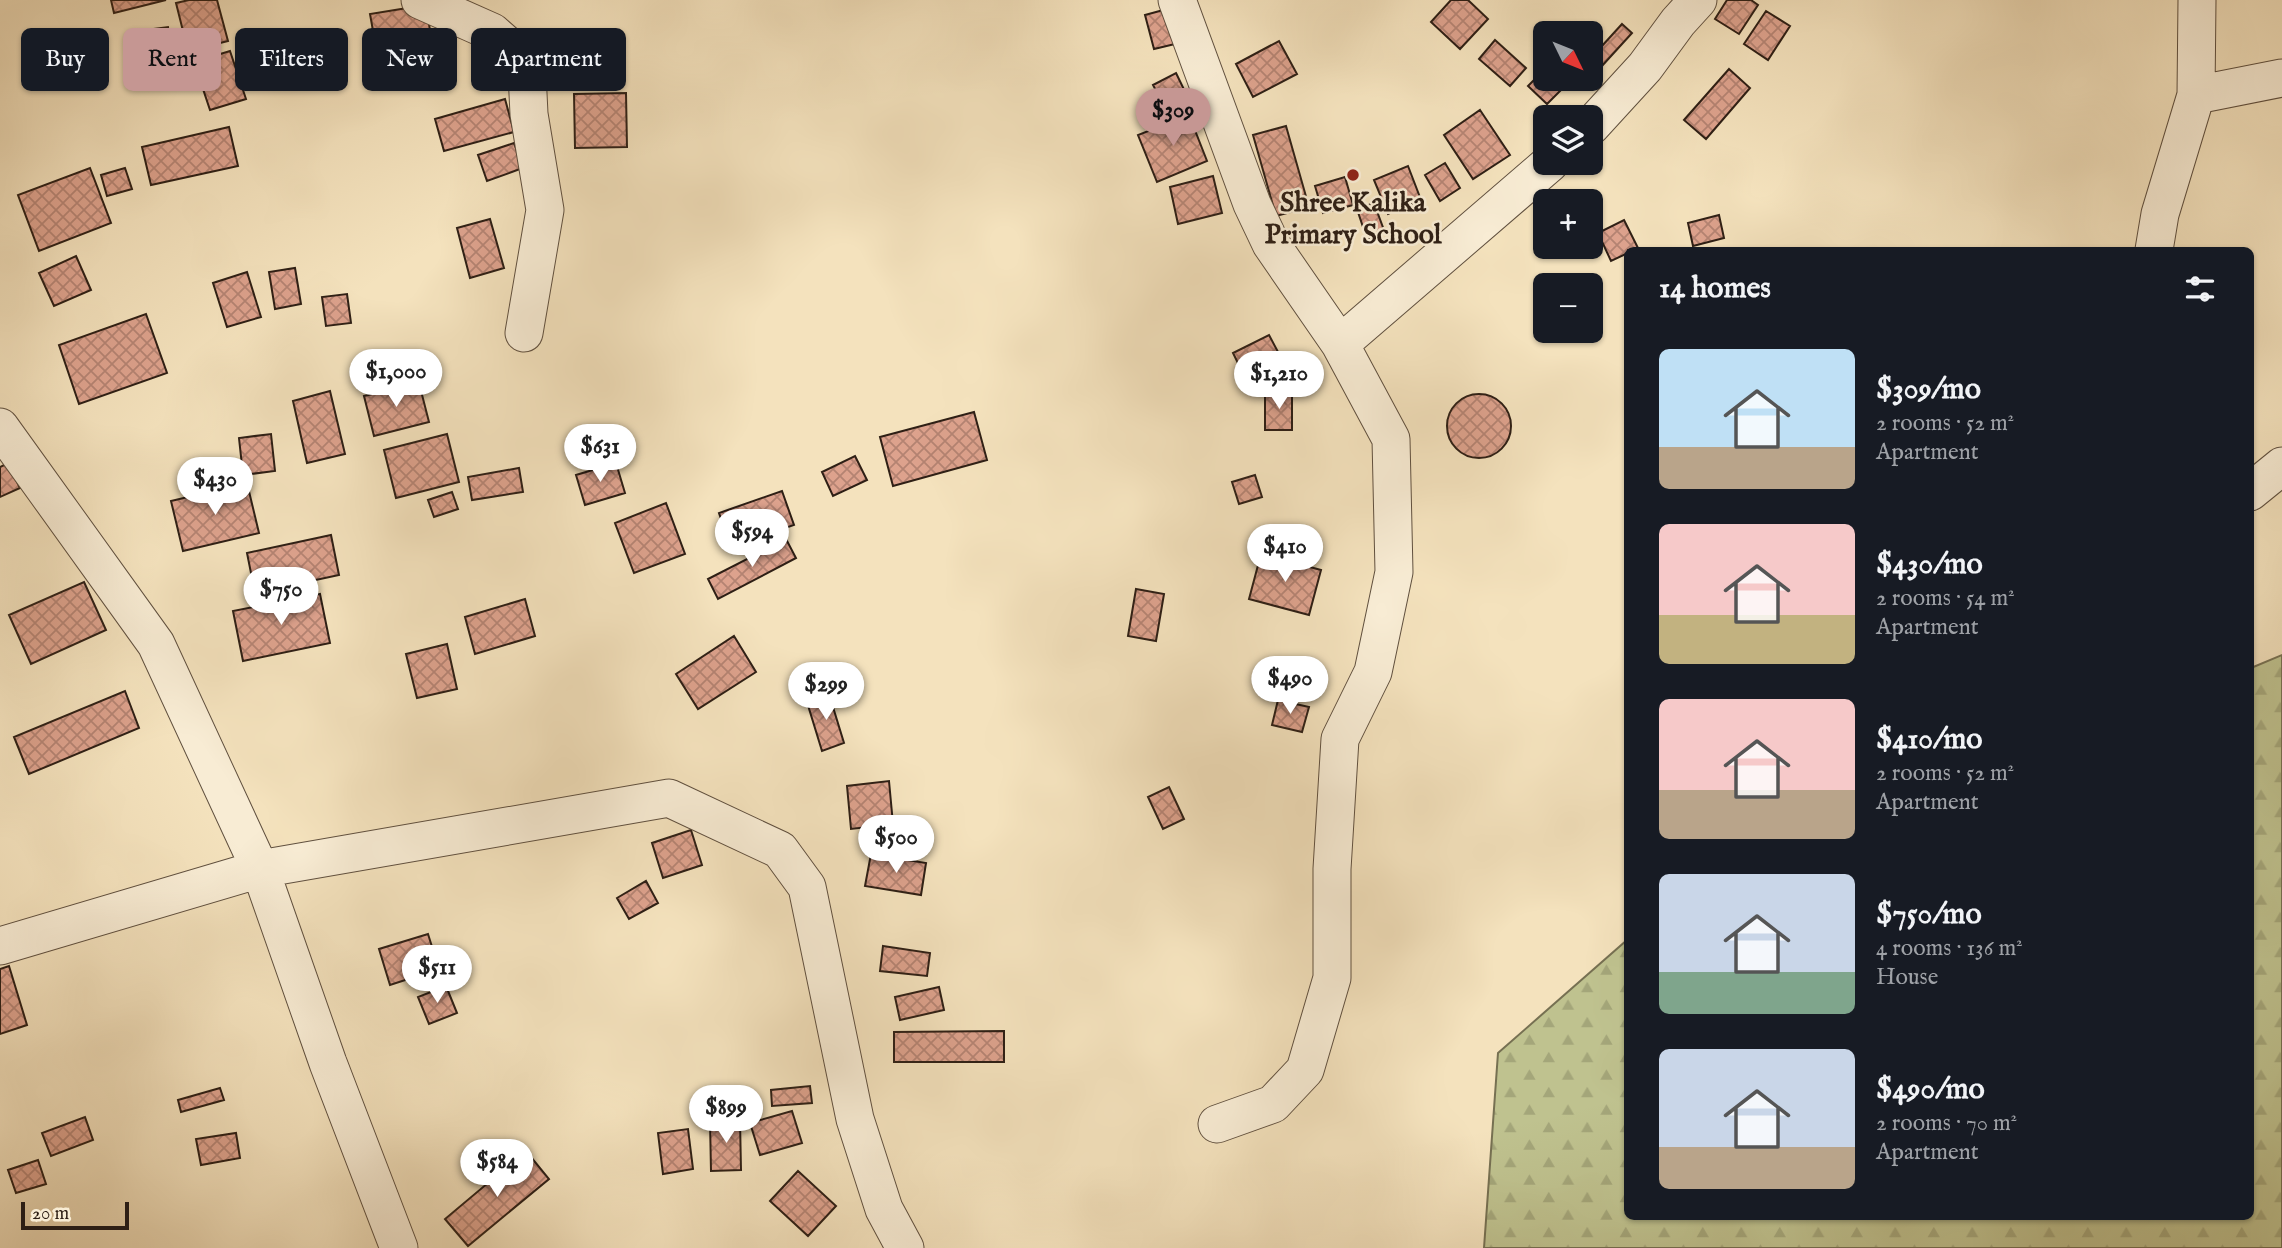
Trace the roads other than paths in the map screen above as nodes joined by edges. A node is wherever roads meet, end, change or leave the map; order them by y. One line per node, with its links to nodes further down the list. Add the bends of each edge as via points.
1 (420, 0): 10 (street, via 492,32 516,53 527,73 545,210)
2 (1177, 0): 11 (street, via 1261,224)
3 (1698, 0): 7 (street)
4 (2197, 0): 6 (street)
5 (2282, 78): 6 (street)
6 (2196, 94): 9 (street)
7 (1603, 113)
8 (1536, 175): 11 (street)
9 (2154, 247)
10 (524, 333)
11 (1340, 344): 17 (street, via 1391,439 1394,572 1373,672 1340,739 1332,869 1332,978 1305,1070 1273,1104)
12 (0, 427): 15 (street, via 156,644)
13 (2282, 466): 14 (street)
14 (2254, 489)
15 (260, 869): 16 (street); 18 (street); 19 (street, via 669,798 780,850 807,887 855,1119 884,1209)
16 (0, 946)
17 (1217, 1124)
18 (399, 1248)
19 (905, 1248)

